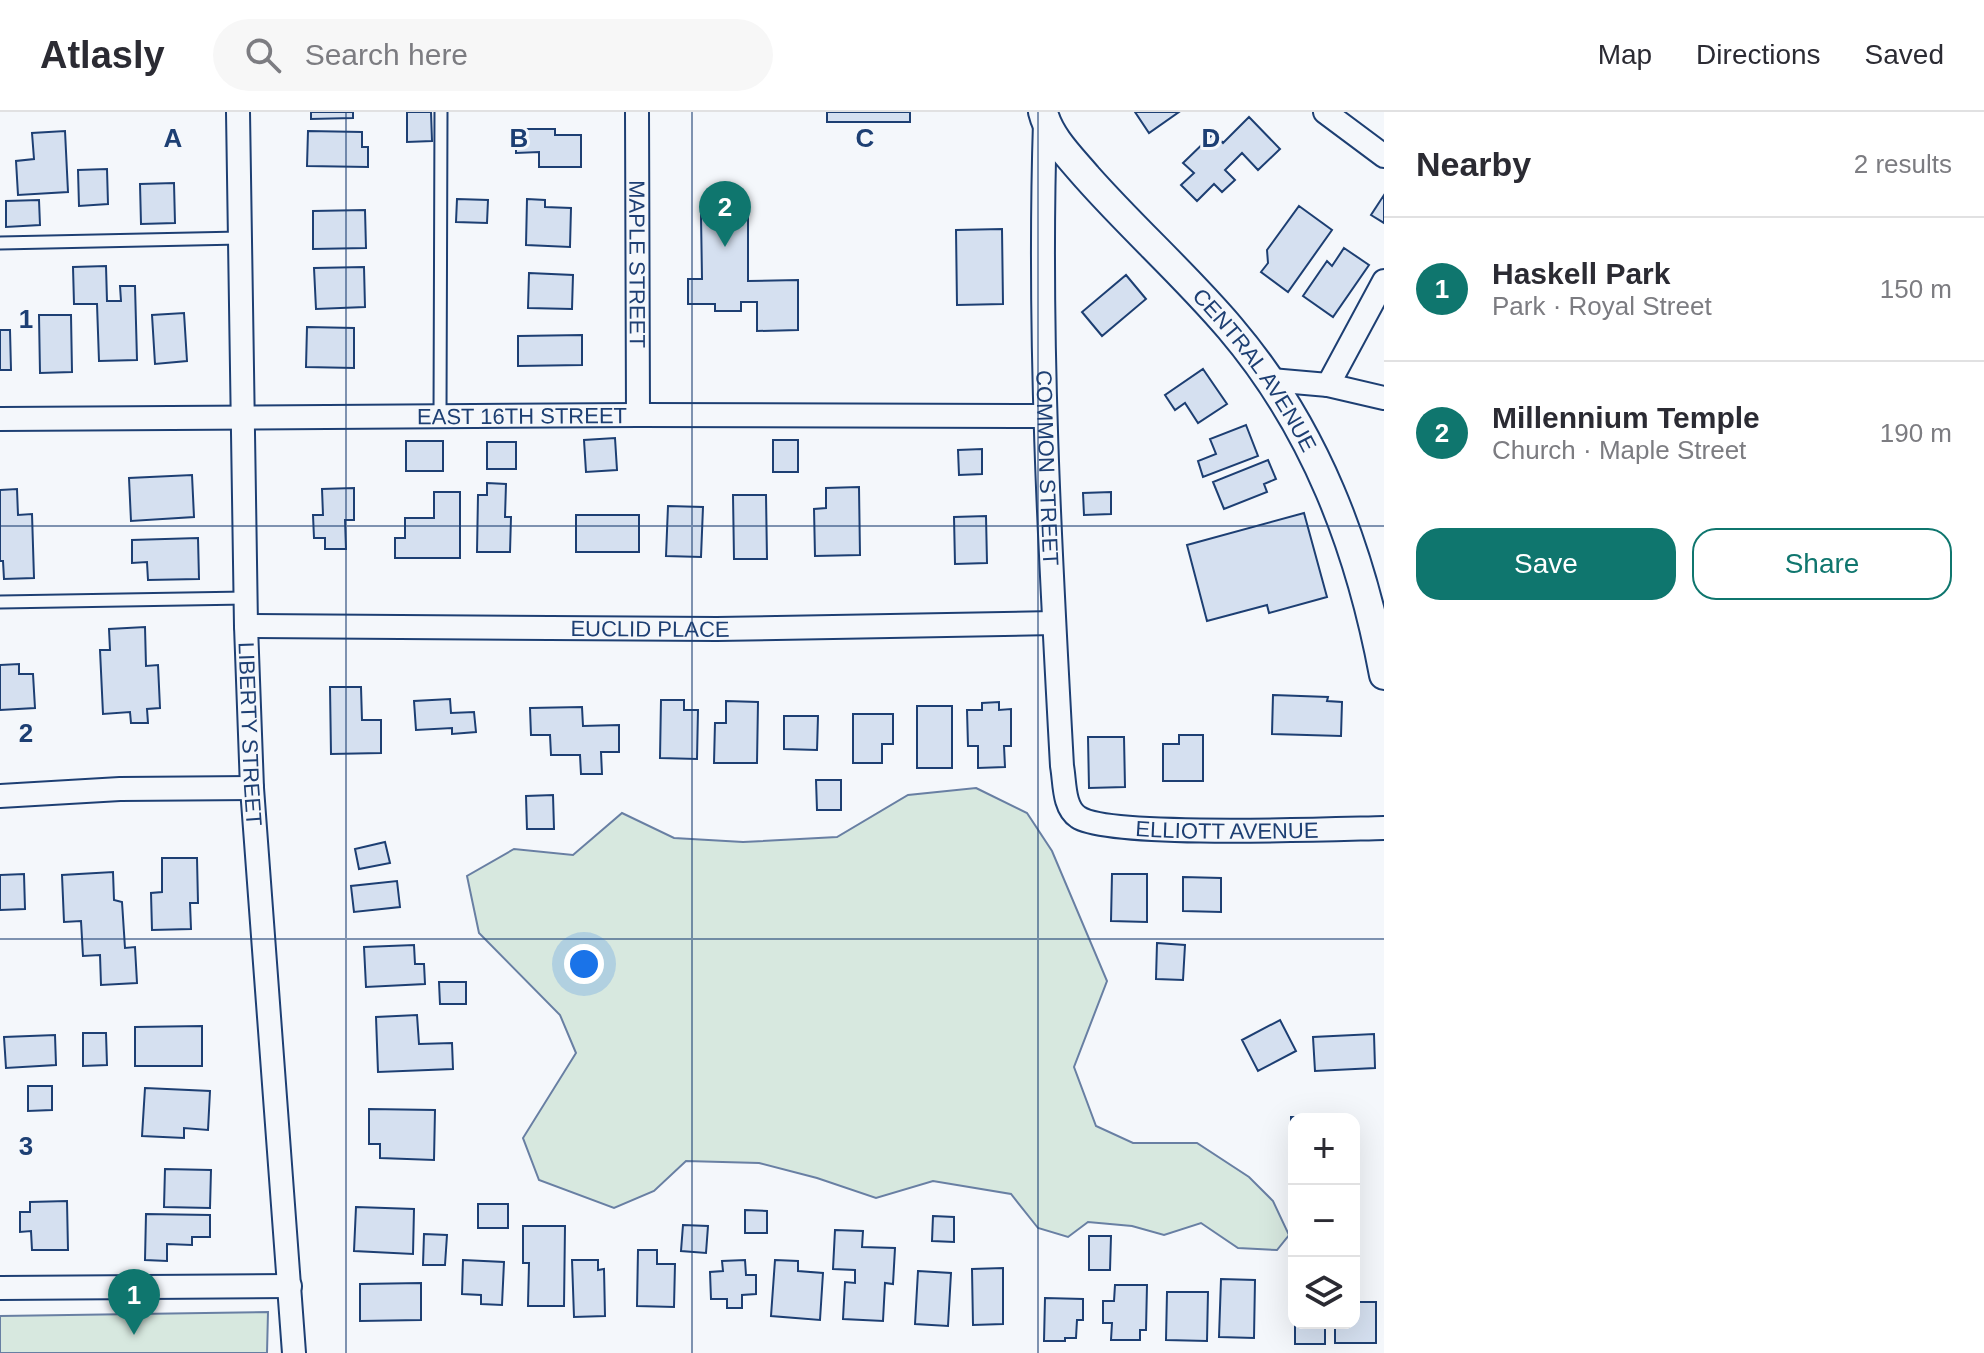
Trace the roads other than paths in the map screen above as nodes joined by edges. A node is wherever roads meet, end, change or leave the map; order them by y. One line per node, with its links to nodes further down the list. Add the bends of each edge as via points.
1 (238, 112): 7 (street, LIBERTY STREET)
2 (441, 112): 14 (lane)
3 (637, 112): 13 (street, MAPLE STREET)
4 (1325, 112): 6 (street)
5 (1044, 117): 10 (street, CENTRAL AVENUE, via 1102,194 1227,324); 15 (street, COMMON STREET)
6 (1384, 156)
7 (240, 238): 8 (lane); 16 (street, LIBERTY STREET)
8 (0, 243)
9 (1384, 281): 11 (street)
10 (1271, 380): 11 (street); 22 (street, CENTRAL AVENUE, via 1301,429 1345,524)
11 (1328, 385): 12 (street)
12 (1384, 398)
13 (638, 415): 14 (street, EAST 16TH STREET); 15 (street, EAST 16TH STREET)
14 (440, 416): 16 (street, EAST 16TH STREET)
15 (1044, 416): 20 (street, COMMON STREET)
16 (243, 417): 17 (street, EAST 16TH STREET); 18 (street, LIBERTY STREET)
17 (0, 419)
18 (246, 598): 19 (lane); 21 (street, LIBERTY STREET)
19 (0, 602)
20 (1054, 623): 21 (street, EUCLID PLACE, via 717,629); 25 (street, COMMON STREET, via 1062,766)
21 (246, 626): 23 (street, LIBERTY STREET)
22 (1384, 675)
23 (252, 788): 24 (street); 27 (street, LIBERTY STREET)
24 (0, 796)
25 (1072, 813): 26 (street, ELLIOTT AVENUE, via 1111,827)
26 (1384, 828)
27 (290, 1286): 28 (street); 29 (street, LIBERTY STREET)
28 (0, 1288)
29 (294, 1353)

